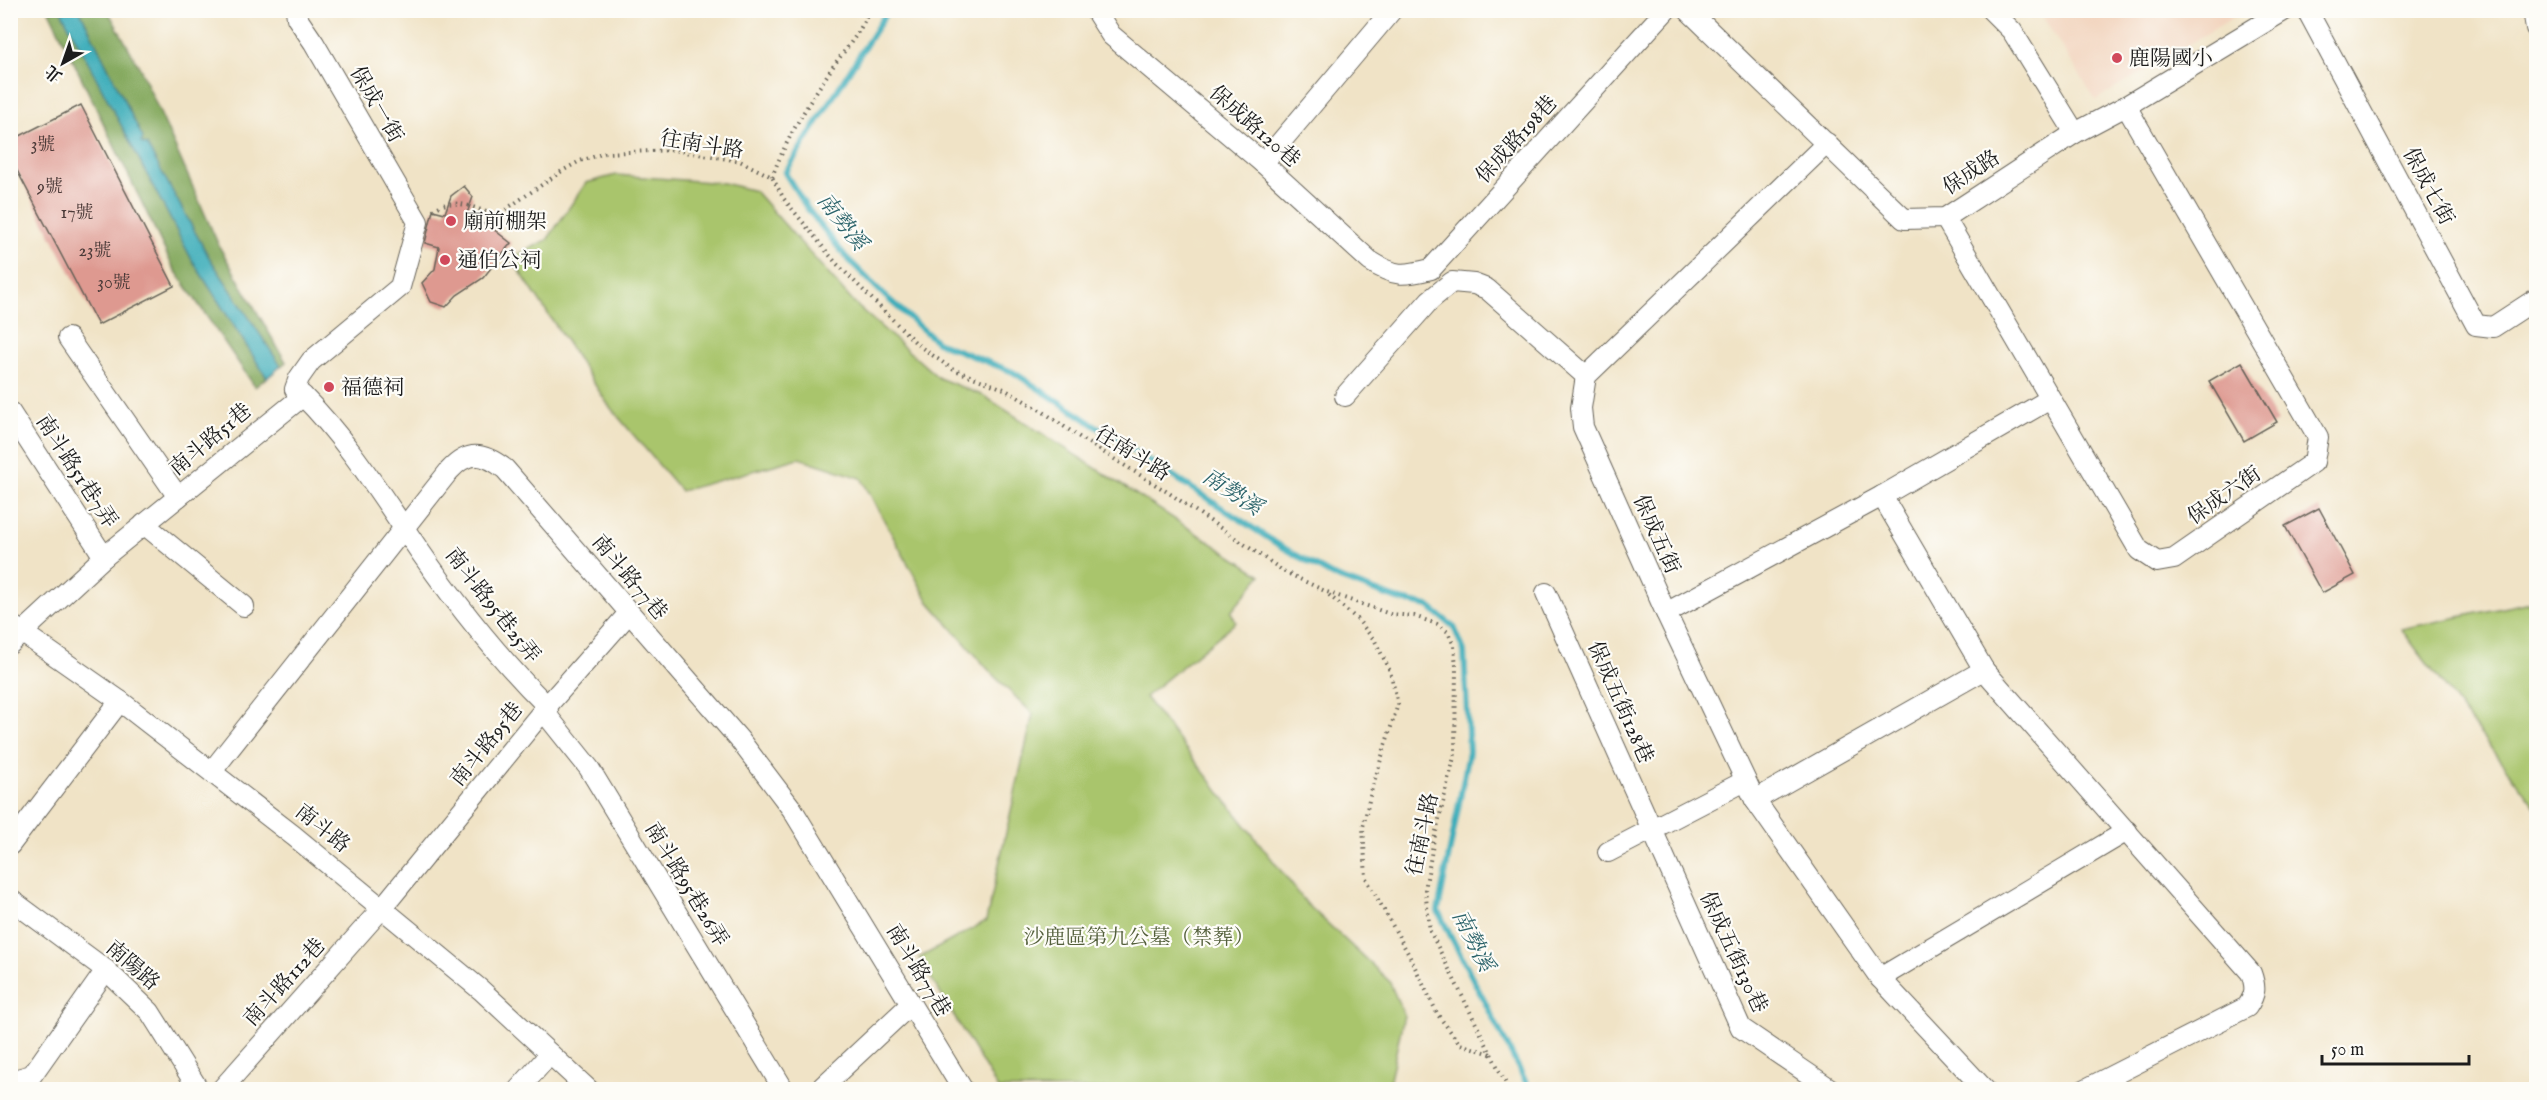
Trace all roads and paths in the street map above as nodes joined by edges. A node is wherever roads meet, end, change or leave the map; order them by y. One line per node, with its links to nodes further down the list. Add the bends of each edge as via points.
1 (296, 10): 18 (street, 保成一街, via 297,18)
2 (869, 10): 16 (path, via 864,27 826,76 783,147)
3 (1095, 10): 15 (street, 保成路120巷, via 1110,35)
4 (1392, 10): 15 (street)
5 (1666, 10): 19 (street, 保成路198巷, via 1431,269 1406,275)
6 (1688, 10): 14 (street, 保成路)
7 (1991, 10): 13 (street, via 2012,31)
8 (2285, 10): 12 (street, 保成路)
9 (2307, 10): 20 (street, 保成七街, via 2476,325 2493,327)
10 (2533, 10): 11 (street)
11 (2536, 27)
12 (2126, 106): 13 (street, 保成路); 25 (street, 保成六街, via 2318,437 2314,462 2174,559 2157,562 2139,550)
13 (2075, 133): 17 (street, 保成路)
14 (1827, 143): 17 (street, 保成路, via 1904,219); 22 (street)
15 (1263, 163): 19 (street, 保成路120巷, via 1370,261)
16 (772, 177): 18 (path, 往南斗路, via 740,161 673,150 605,153 562,171 496,216 454,202 439,206); 32 (path, 往南斗路, via 784,199 836,263 918,345 952,369 1004,389 1042,411 1285,572)
17 (1945, 218): 25 (street, 保成六街)
18 (418, 222): 23 (street, via 400,287 311,361 295,389)
19 (1389, 273)
20 (2536, 299)
21 (68, 338): 28 (street)
22 (1586, 376): 24 (street, via 1486,289 1452,282 1430,300); 36 (street, 保成五街, via 1581,408 1583,427)
23 (303, 396): 28 (street, 南斗路51巷); 30 (street, via 362,465)
24 (1345, 396)
25 (2050, 399): 27 (street, 保成五街)
26 (10, 412): 31 (street, 南斗路51巷7弄)
27 (1882, 496): 36 (street, 保成五街); 38 (street)
28 (178, 497): 29 (street, 南斗路51巷)
29 (144, 524): 31 (street, 南斗路51巷); 34 (street)
30 (405, 529): 35 (street, 南斗路77巷, via 458,462 469,456 493,460 505,469); 40 (street, 南斗路95巷25弄, via 494,650); 41 (street, 南斗路77巷)
31 (104, 557): 37 (street, 南斗路51巷)
32 (1327, 592): 54 (path, via 1375,641 1390,670 1398,704 1363,827 1366,878 1438,1015 1460,1044); 54 (path, 往南斗路, via 1390,614 1414,616 1437,624 1448,632 1455,646 1455,753 1425,890 1430,931)
33 (1546, 593): 44 (street, 保成五街128巷)
34 (244, 606)
35 (628, 613): 40 (street, 南斗路95巷); 52 (street, 南斗路77巷, via 739,739 792,809)
36 (1666, 613): 42 (street)
37 (14, 634): 39 (street, 南斗路)
38 (1984, 670): 43 (street); 45 (street)
39 (120, 701): 41 (street, 南斗路); 46 (street)
40 (547, 706): 49 (street, 南斗路95巷); 60 (street, 南斗路95巷26弄, via 549,718 589,768)
41 (212, 771): 49 (street, 南斗路)
42 (1745, 781): 43 (street); 44 (street)
43 (1755, 800): 51 (street)
44 (1652, 830): 47 (street); 64 (street, 保成五街130巷, via 1741,1028)
45 (2127, 831): 51 (street); 66 (street, via 2251,973 2256,986 2247,1007)
46 (10, 845)
47 (1608, 852)
48 (10, 899): 50 (street, 南陽路)
49 (382, 907): 53 (street, 南斗路); 57 (street, 南斗路112巷)
50 (106, 970): 55 (street, via 32,1075); 56 (street, 南陽路, via 150,1012)
51 (1880, 978): 65 (street)
52 (911, 1004): 61 (street); 62 (street, 南斗路77巷)
53 (550, 1054): 58 (street); 59 (street, 南斗路)
54 (1492, 1054): 63 (path, 往南斗路)
55 (10, 1081)
56 (199, 1089)
57 (221, 1089)
58 (518, 1089)
59 (589, 1089)
60 (784, 1089)
61 (819, 1089)
62 (963, 1089)
63 (1509, 1089)
64 (1832, 1089)
65 (1985, 1089)
66 (2084, 1089)

